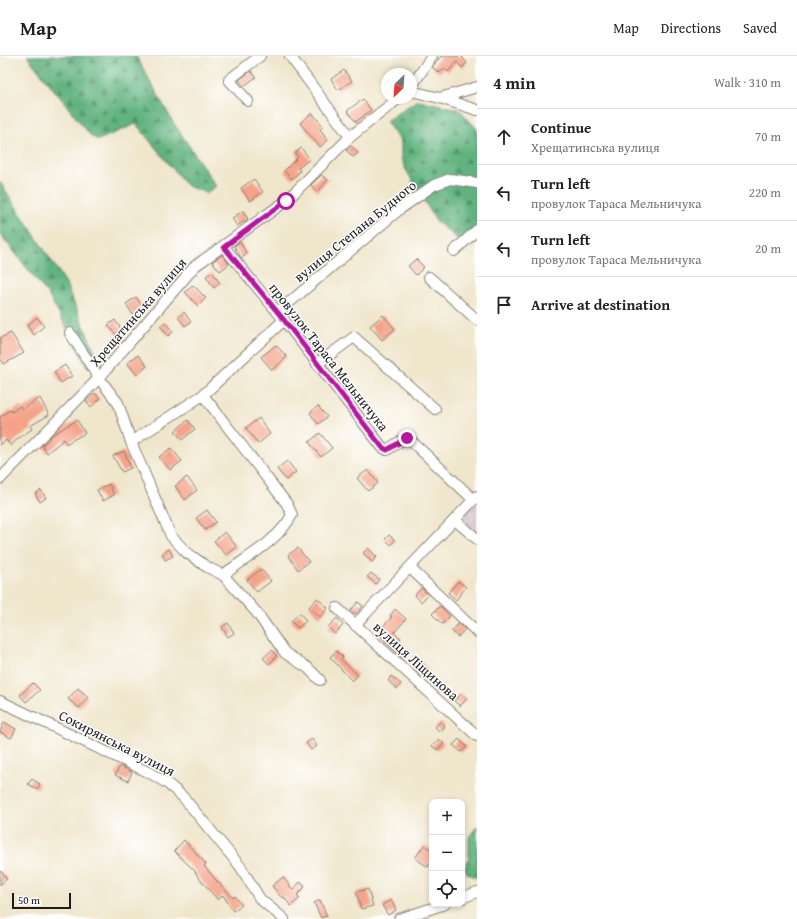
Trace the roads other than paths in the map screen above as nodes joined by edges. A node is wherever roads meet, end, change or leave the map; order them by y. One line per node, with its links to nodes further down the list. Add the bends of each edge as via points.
1 (260, 56): 8 (street, via 229,80)
2 (290, 56): 11 (street)
3 (427, 58): 4 (street)
4 (417, 76)
5 (477, 87): 7 (street)
6 (417, 92): 7 (street)
7 (440, 98): 10 (street)
8 (248, 101)
9 (391, 104): 11 (street, Хрещатинська вулиця)
10 (477, 110)
11 (350, 137): 14 (street, Хрещатинська вулиця, via 286,201)
12 (477, 183): 17 (street, вулиця Степана Будного, via 450,179 434,185 400,209)
13 (477, 230): 15 (street)
14 (224, 247): 17 (street, провулок Тараса Мельничука); 21 (street, Хрещатинська вулиця, via 196,266)
15 (454, 251)
16 (428, 277): 18 (street)
17 (281, 316): 20 (street, провулок Тараса Мельничука); 22 (street, вулиця Степана Будного)
18 (477, 320)
19 (70, 333): 21 (street)
20 (317, 364): 23 (street, via 354,337); 26 (street, провулок Тараса Мельничука, via 382,447 387,450 408,439)
21 (99, 378): 24 (street, via 118,403); 25 (street, Хрещатинська вулиця)
22 (203, 395): 24 (street, вулиця Степана Будного); 30 (street, via 292,515 275,537)
23 (435, 409)
24 (131, 442): 30 (street, via 171,536 201,564)
25 (0, 479)
26 (475, 498): 27 (street)
27 (456, 520): 28 (street); 29 (street)
28 (477, 539)
29 (410, 568): 32 (street); 33 (street)
30 (223, 575): 34 (street, via 257,613 285,653 308,668)
31 (337, 608): 32 (street, вулиця Ліщинова)
32 (354, 625): 36 (street, вулиця Ліщинова)
33 (477, 632)
34 (320, 680)
35 (0, 701): 40 (street, Сокирянська вулиця, via 168,784 183,797 240,866 260,899)
36 (477, 736)
37 (477, 892): 38 (street)
38 (465, 897)
39 (436, 907): 41 (street)
40 (284, 919)
41 (399, 919)

